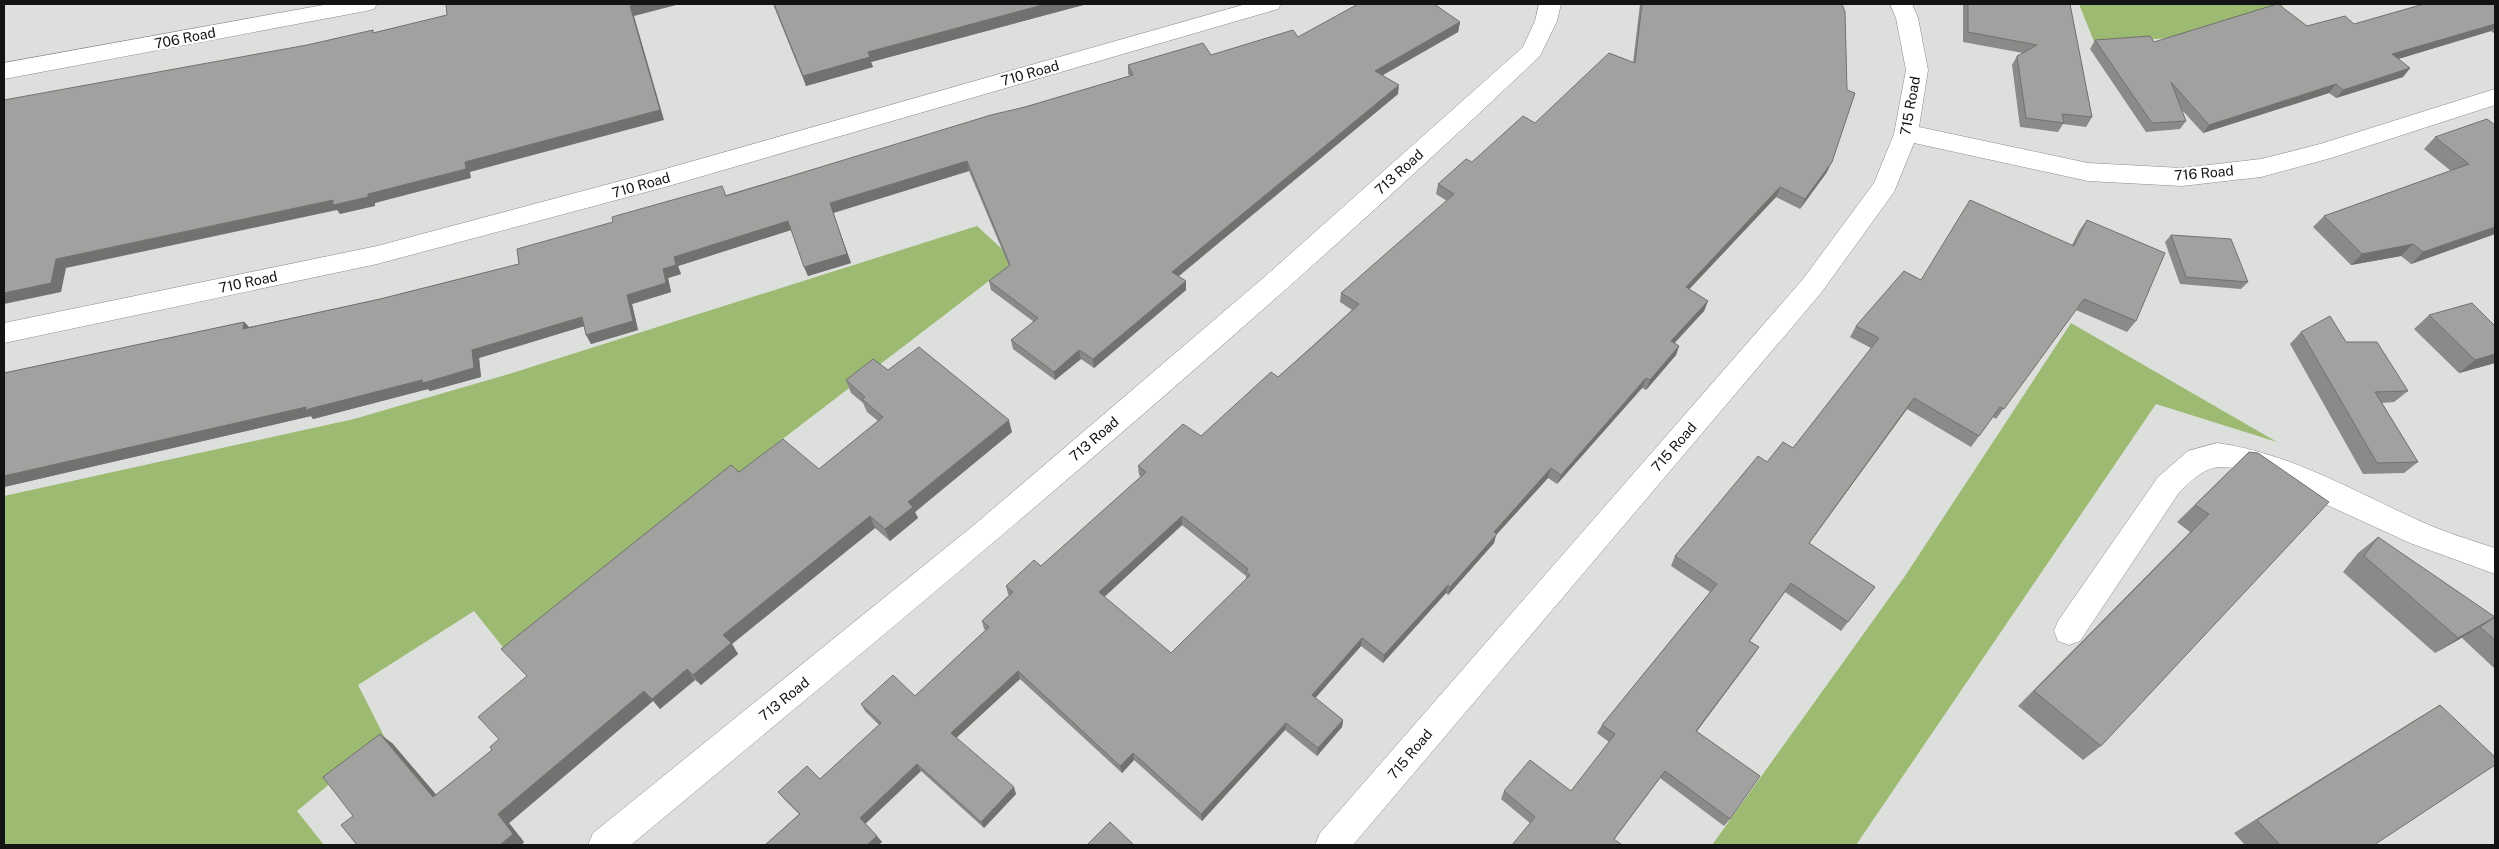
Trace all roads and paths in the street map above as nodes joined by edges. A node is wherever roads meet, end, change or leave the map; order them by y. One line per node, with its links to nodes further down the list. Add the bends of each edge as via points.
1 (366, 4): 5 (street, 706 Road)
2 (1270, 4): 8 (street, 710 Road, via 665,178 406,247)
3 (1550, 4): 11 (street, 713 Road, via 1532,52 1271,286 984,534)
4 (1902, 4): 7 (street, 715 Road, via 1917,70)
5 (4, 71)
6 (2495, 96): 7 (street, 716 Road, via 2314,155 2261,168 2182,177 2088,172)
7 (1906, 134): 12 (street, 715 Road, via 1885,186 1812,286)
8 (4, 333)
9 (2495, 561): 10 (street, via 2411,530 2274,468 2245,458 2221,455 2200,458 2183,471 2153,506)
10 (2069, 631)
11 (605, 845)
12 (1332, 845)

